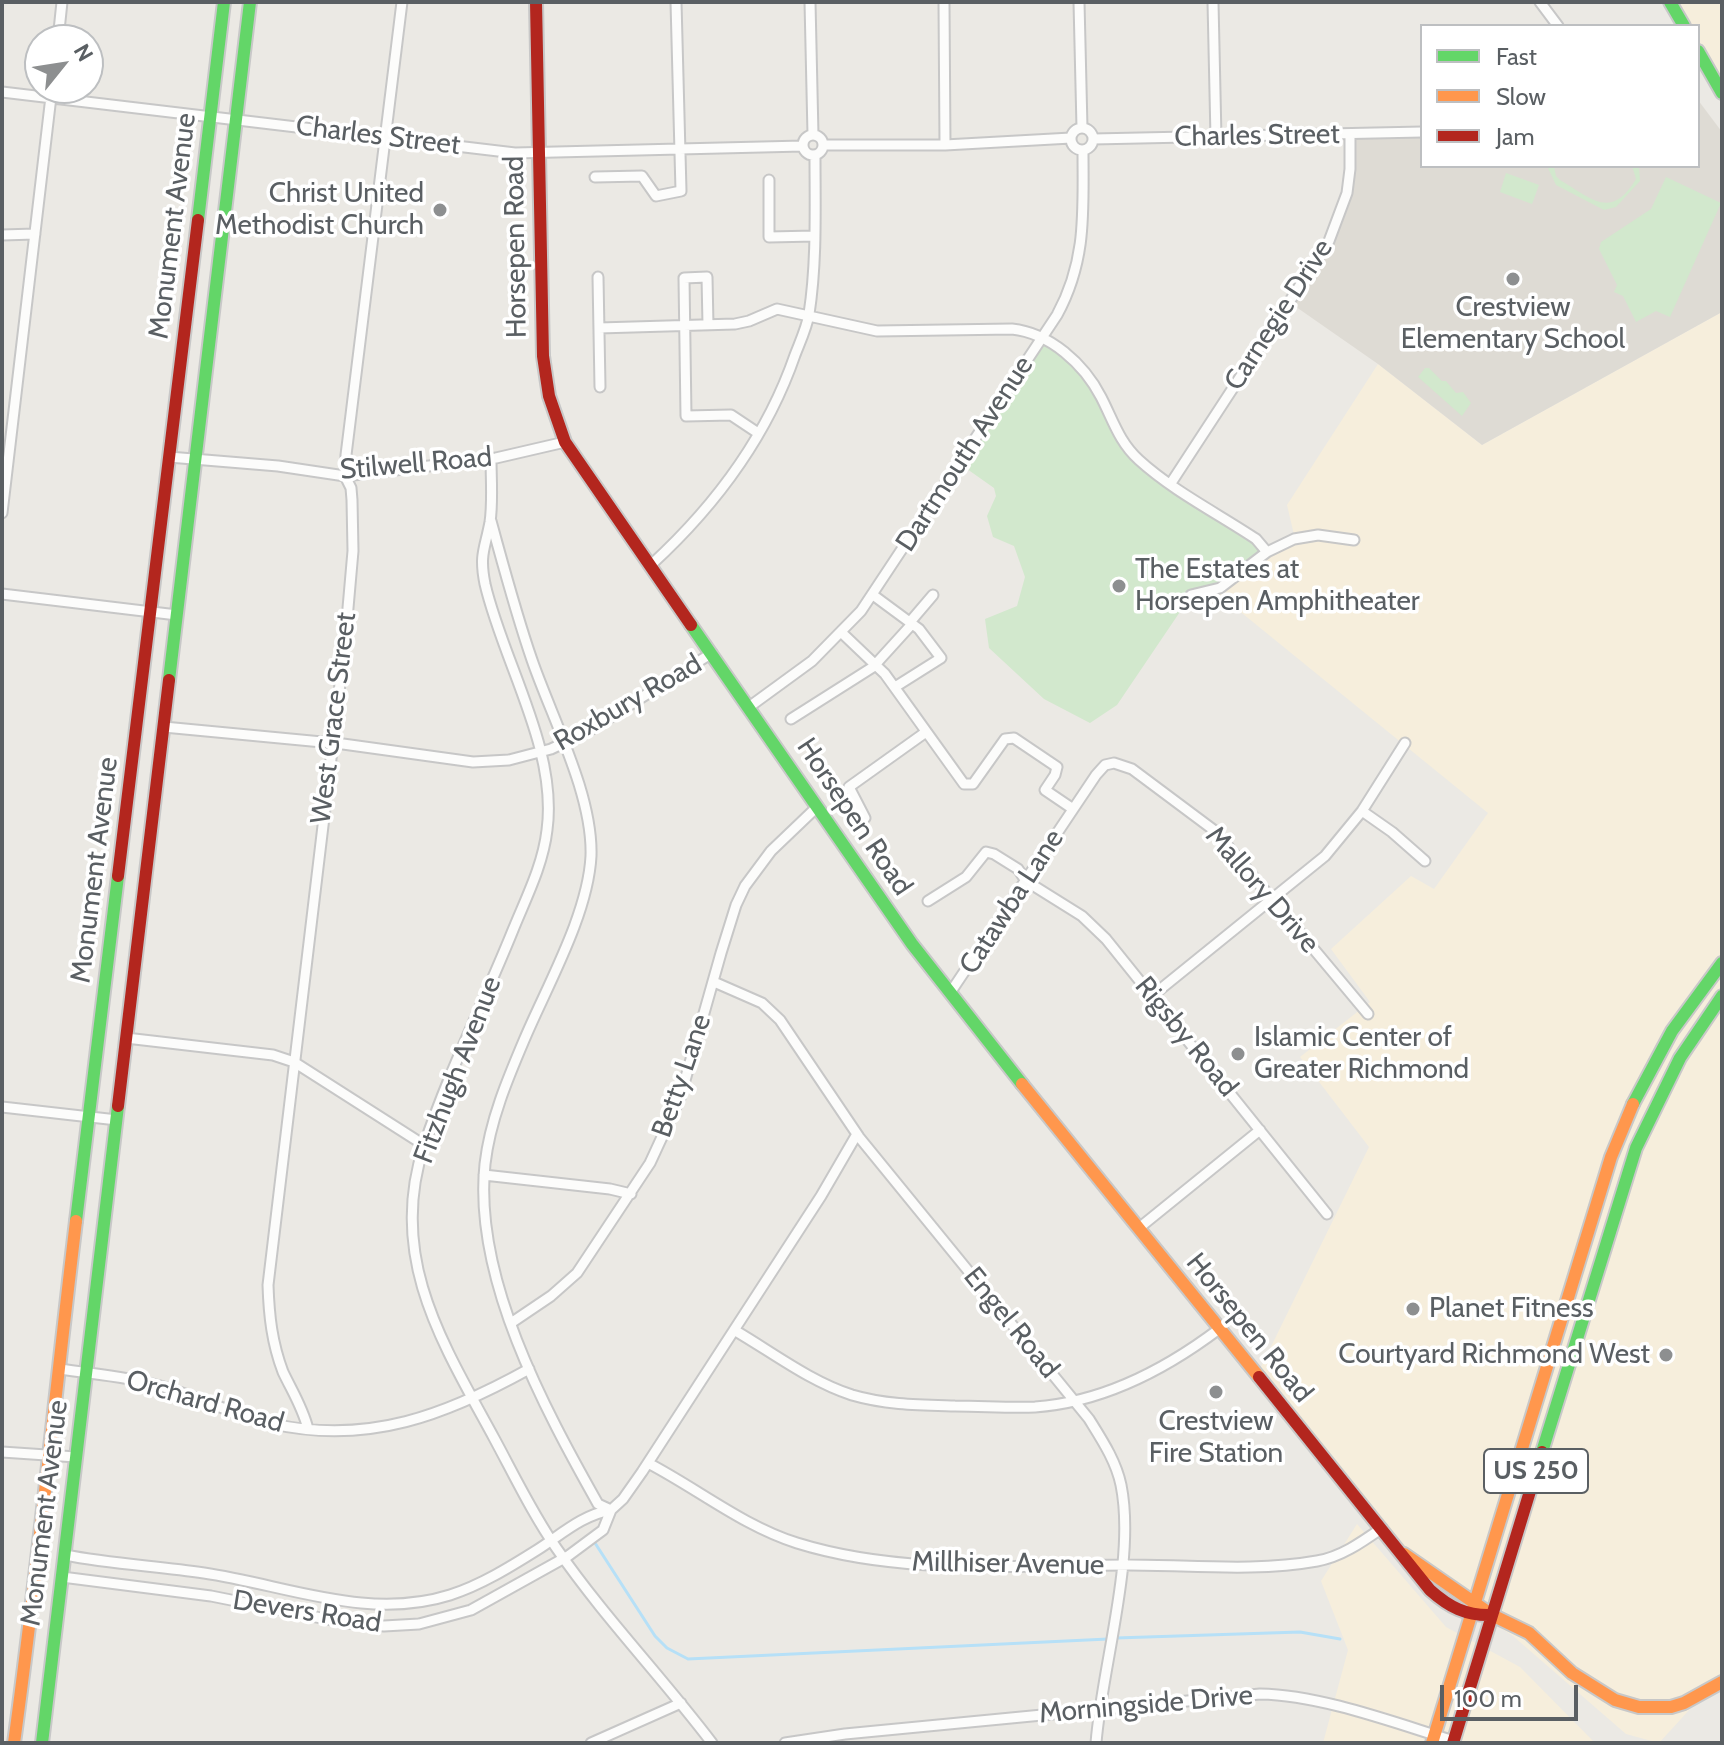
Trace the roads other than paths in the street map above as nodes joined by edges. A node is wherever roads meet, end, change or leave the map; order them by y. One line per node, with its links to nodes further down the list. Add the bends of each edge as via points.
1 (62, 2): 13 (street)
2 (224, 2): 22 (street, Monument Avenue)
3 (250, 2): 23 (street, Monument Avenue)
4 (402, 2): 28 (street, West Grace Street)
5 (536, 2): 37 (street, Horsepen Road)
6 (676, 2): 35 (street)
7 (810, 2): 27 (street)
8 (944, 2): 33 (street)
9 (1079, 2): 24 (street)
10 (1213, 2): 30 (street)
11 (1540, 2): 14 (street)
12 (1670, 2): 15 (street)
13 (60, 24)
14 (1556, 24)
15 (1683, 24)
16 (1700, 54): 19 (street)
17 (2, 92): 18 (street, Charles Street)
18 (24, 92)
19 (1722, 93)
20 (104, 100): 22 (street, Charles Street)
21 (50, 104): 41 (street)
22 (210, 115): 23 (street, Charles Street); 54 (street, Monument Avenue)
23 (236, 119): 28 (street, Charles Street); 56 (street, Monument Avenue)
24 (1082, 128): 29 (street); 31 (street)
25 (1420, 132): 26 (street, Charles Street)
26 (1350, 134): 30 (street, Charles Street); 58 (street, Carnegie Drive, via 1347,193 1329,241)
27 (813, 135): 32 (street); 34 (street)
28 (385, 137): 37 (street, Charles Street); 57 (street, West Grace Street)
29 (1071, 138): 33 (street); 36 (street, via 1074,147)
30 (1216, 138): 31 (street, Charles Street)
31 (1093, 139): 36 (street)
32 (823, 145): 33 (street); 38 (street)
33 (945, 145)
34 (803, 146): 35 (street, Charles Street); 38 (street)
35 (678, 150): 37 (street, Charles Street); 39 (street, via 681,191 656,196 642,176)
36 (1083, 150): 49 (street, Dartmouth Avenue, via 1080,258 1066,299)
37 (539, 154): 52 (street, Horsepen Road, via 543,356 549,396)
38 (815, 155): 43 (street)
39 (595, 177)
40 (769, 180): 43 (street, via 769,237)
41 (35, 234): 42 (street); 53 (street)
42 (2, 235)
43 (815, 236): 45 (street)
44 (598, 277): 48 (street)
45 (809, 316): 46 (street, via 777,309 744,322); 49 (street, via 877,331 1012,329); 51 (street, via 783,387)
46 (708, 325): 47 (street); 47 (street, via 707,277 684,278)
47 (686, 326): 48 (street); 51 (street, via 686,416 727,414)
48 (599, 328): 50 (street)
49 (1042, 338): 58 (street, via 1081,367 1126,447); 65 (street, Dartmouth Avenue)
50 (600, 387)
51 (758, 433): 63 (street, via 706,510)
52 (565, 442): 55 (street, Stilwell Road); 63 (street, Horsepen Road)
53 (6, 454): 59 (street)
54 (169, 457): 56 (street, Stilwell Road); 68 (street, Monument Avenue)
55 (491, 458): 57 (street, Stilwell Road); 60 (street, Fitzhugh Avenue)
56 (196, 459): 57 (street, Stilwell Road); 69 (street, Monument Avenue)
57 (345, 476): 79 (street, West Grace Street, via 351,488 353,551)
58 (1171, 483): 62 (street, via 1256,539)
59 (2, 513)
60 (491, 518): 81 (street, Fitzhugh Avenue, via 515,607); 82 (street, Fitzhugh Avenue, via 482,550 485,582)
61 (1354, 540): 62 (street, via 1305,536)
62 (1267, 552): 67 (street, via 1220,588)
63 (652, 564): 72 (street, Horsepen Road)
64 (2, 594): 68 (street)
65 (873, 595): 70 (street); 71 (street, Dartmouth Avenue)
66 (933, 595): 70 (street)
67 (1191, 595)
68 (150, 610): 69 (street); 100 (street, Monument Avenue)
69 (177, 615): 77 (street, Monument Avenue)
70 (911, 623): 73 (street); 74 (street, via 941,658)
71 (842, 633): 73 (street); 75 (street, Dartmouth Avenue)
72 (712, 653): 75 (street, Horsepen Road); 81 (street, Roxbury Road)
73 (876, 664): 74 (street); 76 (street)
74 (895, 687): 78 (street)
75 (749, 707): 83 (street, Horsepen Road)
76 (791, 719)
77 (164, 727): 79 (street, Roxbury Road); 97 (street, Monument Avenue)
78 (926, 732): 84 (street, via 964,784 973,784 1005,739 1014,738 1057,767 1045,790); 86 (street, via 849,787)
79 (331, 743): 82 (street, Roxbury Road, via 473,762); 98 (street, West Grace Street)
80 (1405, 743): 85 (street)
81 (563, 744): 82 (street, Roxbury Road); 105 (street, Fitzhugh Avenue, via 586,811 590,871 581,907 498,1106)
82 (540, 753): 104 (street, Fitzhugh Avenue, via 548,817 541,859)
83 (817, 807): 92 (street, Betty Lane, via 771,851 745,886); 93 (street, Horsepen Road)
84 (1073, 809): 88 (street, Catawba Lane); 89 (street, Mallory Drive, via 1105,765 1132,769 1215,831)
85 (1362, 811): 87 (street); 89 (street, via 1325,856)
86 (865, 818)
87 (1425, 861)
88 (1026, 881): 90 (street, Rigsby Road, via 1018,869 986,852 966,877); 93 (street, Catawba Lane); 94 (street, Rigsby Road, via 1093,926)
89 (1273, 898): 94 (street); 96 (street, Mallory Drive)
90 (928, 901)
91 (1722, 963): 109 (street, US 250, via 1674,1028 1639,1088)
92 (714, 982): 103 (street, Engel Road, via 770,1010); 106 (street, Betty Lane, via 672,1119)
93 (950, 993): 108 (street, Horsepen Road)
94 (1152, 996): 102 (street, Rigsby Road)
95 (1722, 996): 110 (street, US 250, via 1685,1048 1652,1110)
96 (1368, 1014)
97 (126, 1038): 98 (street); 101 (street, Monument Avenue)
98 (294, 1062): 104 (street); 119 (street, West Grace Street, via 269,1264 268,1316 276,1351)
99 (2, 1107): 100 (street)
100 (90, 1116): 101 (street); 114 (street, Monument Avenue)
101 (117, 1120): 116 (street, Monument Avenue)
102 (1260, 1130): 107 (street, Rigsby Road); 108 (street)
103 (857, 1134): 113 (street, Devers Road); 118 (street, Engel Road)
104 (424, 1145): 117 (street, Fitzhugh Avenue, via 411,1209 414,1255 433,1321)
105 (484, 1175): 106 (street); 111 (street, Fitzhugh Avenue, via 494,1270)
106 (631, 1194): 111 (street, Betty Lane, via 577,1273)
107 (1327, 1214)
108 (1139, 1228): 112 (street, Horsepen Road)
109 (1586, 1235): 110 (street); 134 (street, US 250)
110 (1606, 1241): 137 (street, US 250)
111 (511, 1323): 115 (street, Fitzhugh Avenue)
112 (1219, 1329): 118 (street, via 1152,1374); 125 (street, Horsepen Road)
113 (734, 1330): 118 (street, via 824,1383 867,1399 1003,1407); 123 (street, Devers Road)
114 (60, 1369): 116 (street, Orchard Road); 121 (street, Monument Avenue)
115 (529, 1369): 117 (street, Orchard Road); 124 (street, Fitzhugh Avenue, via 598,1504)
116 (86, 1373): 119 (street, Orchard Road, via 153,1384 271,1424); 122 (street, Monument Avenue)
117 (472, 1398): 119 (street, Orchard Road, via 386,1428); 126 (street, Fitzhugh Avenue)
118 (1074, 1400): 130 (street, Engel Road, via 1119,1476)
119 (308, 1429)
120 (2, 1452): 121 (street)
121 (49, 1454): 122 (street); 131 (street, Monument Avenue)
122 (76, 1457): 128 (street, Monument Avenue)
123 (648, 1463): 124 (street, Devers Road); 130 (street, Millhiser Avenue, via 751,1523 819,1549 909,1563)
124 (611, 1510): 126 (street, Devers Road, via 590,1514); 129 (street, Devers Road, via 603,1530)
125 (1382, 1528): 127 (street, Horsepen Road); 130 (street, Millhiser Avenue, via 1316,1562)
126 (551, 1540): 129 (street, Fitzhugh Avenue); 133 (street, Devers Road, via 480,1583 417,1603 351,1603)
127 (1400, 1551): 134 (street, Horsepen Road); 136 (street, Horsepen Road, via 1426,1588)
128 (65, 1555): 132 (street, Monument Avenue); 133 (street, Devers Road)
129 (563, 1558): 135 (street, Devers Road, via 471,1610 419,1624 346,1623); 139 (street, Fitzhugh Avenue)
130 (1122, 1565): 140 (street, Engel Road)
131 (38, 1568): 132 (street); 143 (street, Monument Avenue)
132 (62, 1575): 135 (street, Devers Road); 144 (street, Monument Avenue)
133 (269, 1586): 135 (street)
134 (1475, 1602): 136 (street, US 250); 137 (street, Horsepen Road)
135 (263, 1606)
136 (1471, 1615): 137 (street); 141 (street, US 250)
137 (1492, 1615): 138 (street, via 1529,1633 1593,1688 1627,1704 1671,1707); 142 (street, US 250)
138 (1722, 1682)
139 (681, 1703): 145 (street); 146 (street, Fitzhugh Avenue)
140 (1100, 1709): 141 (street, Morningside Drive, via 1242,1695 1288,1696); 147 (street, Morningside Drive); 148 (street, Engel Road)
141 (1433, 1739): 142 (street, Morningside Drive)
142 (1453, 1742)
143 (14, 1743)
144 (42, 1743)
145 (591, 1743)
146 (712, 1743)
147 (785, 1743)
148 (1096, 1743)

